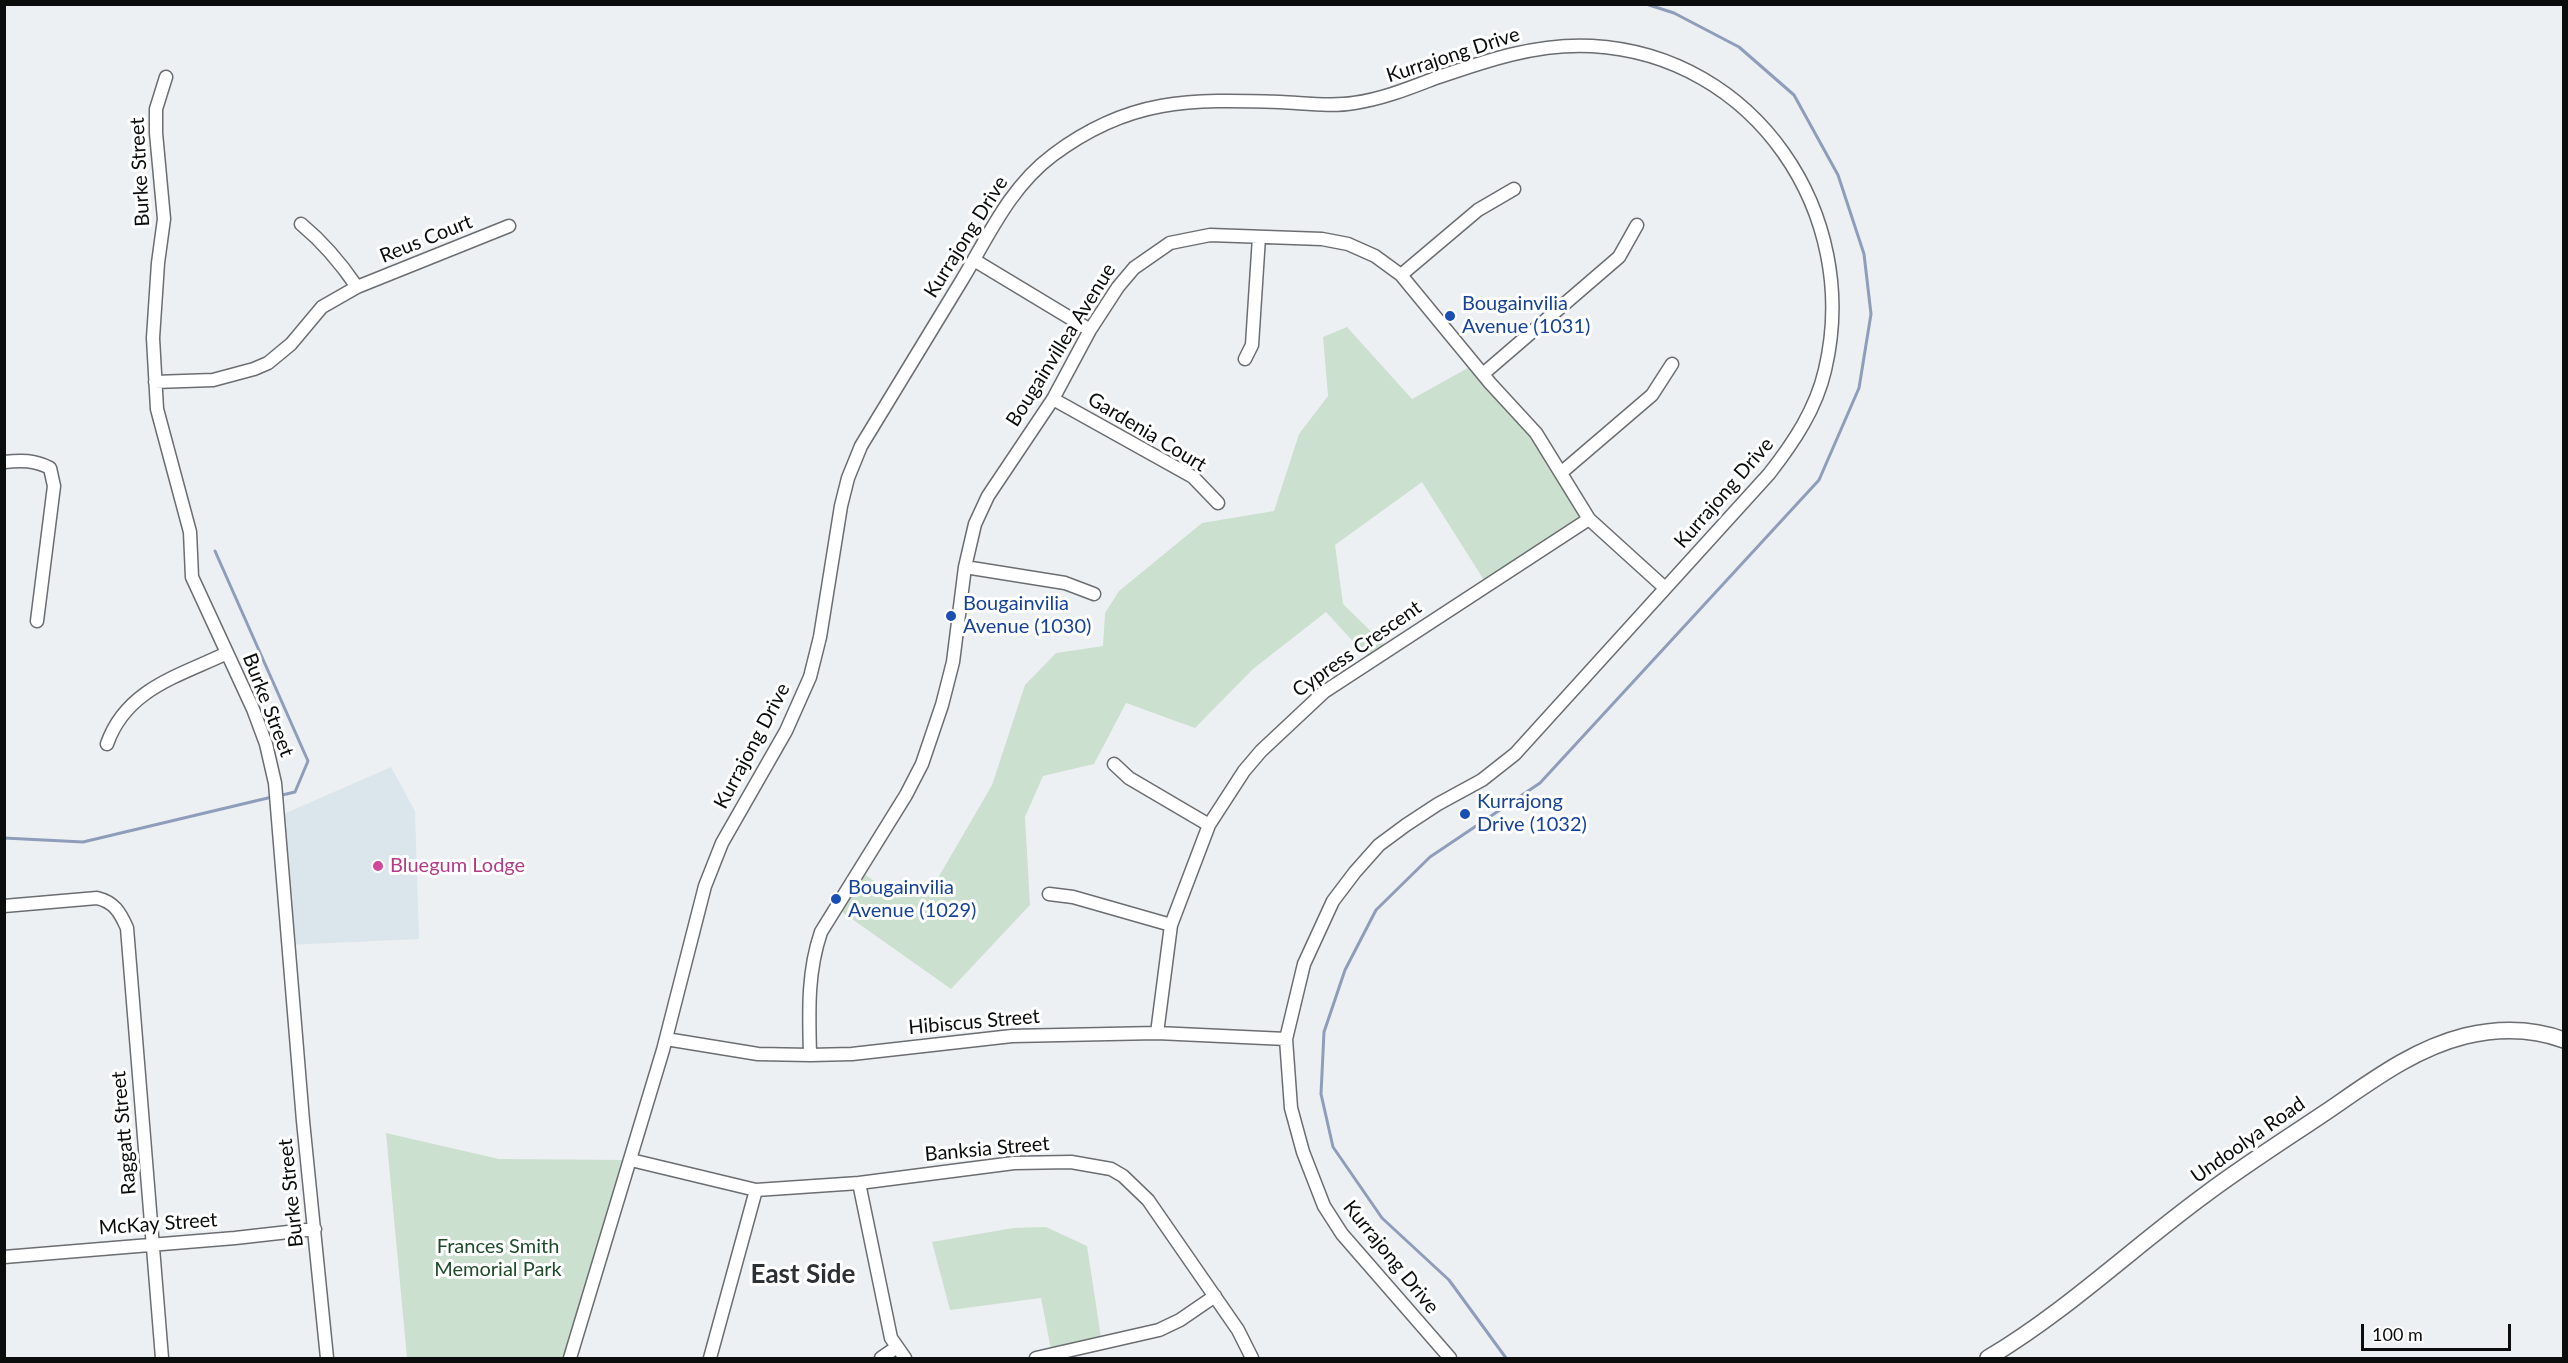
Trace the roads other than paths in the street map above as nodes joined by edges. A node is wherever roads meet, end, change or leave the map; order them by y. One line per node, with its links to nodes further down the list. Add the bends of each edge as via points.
1 (166, 77): 14 (street, Burke Street, via 156,110 164,219 153,338)
2 (1514, 189): 8 (street, via 1478,210)
3 (301, 224): 9 (street, via 331,251)
4 (1637, 225): 13 (street, via 1619,257)
5 (509, 226): 9 (street, Reus Court)
6 (1259, 237): 8 (street, Bougainvillea Avenue, via 1323,239 1348,244 1376,256); 10 (street, Bougainvillea Avenue, via 1210,235 1170,243 1134,268); 11 (street, via 1252,345)
7 (974, 260): 10 (street); 21 (street, Kurrajong Drive, via 998,216 1025,180 1074,140 1132,112 1195,100 1351,104 1385,97 1514,53 1556,46 1625,51 1688,72 1746,108 1788,157 1822,229 1833,285 1833,309 1825,371 1808,418 1769,474); 32 (street, Kurrajong Drive, via 861,446 848,478 810,677 786,731 719,848 705,886)
8 (1401, 275): 13 (street, Bougainvillea Avenue)
9 (357, 288): 14 (street, Reus Court, via 322,307 268,363 213,380)
10 (1090, 330): 15 (street, Bougainvillea Avenue)
11 (1245, 359)
12 (1672, 364): 17 (street, via 1652,394)
13 (1483, 374): 17 (street, Bougainvillea Avenue, via 1536,433)
14 (155, 382): 24 (street, Burke Street, via 157,409 190,532 192,577)
15 (1053, 399): 18 (street, Gardenia Court, via 1192,477); 20 (street, Bougainvillea Avenue, via 988,496 975,524)
16 (4, 462): 23 (street, via 28,460 50,468 54,486)
17 (1562, 472): 19 (street, Bougainvillea Avenue)
18 (1218, 503)
19 (1589, 519): 21 (street, Bougainvillea Avenue); 27 (street, Cypress Crescent, via 1324,692 1261,751)
20 (965, 567): 22 (street, via 1065,583); 35 (street, Bougainvillea Avenue, via 953,662 922,764 830,916 814,953 809,986)
21 (1665, 588): 33 (street, Kurrajong Drive, via 1515,754 1482,780 1438,804 1379,845 1355,872 1334,901 1304,964)
22 (1094, 594)
23 (37, 621)
24 (227, 653): 25 (street, via 136,699 114,724); 39 (street, Burke Street, via 266,744 275,783)
25 (107, 744)
26 (1114, 764): 27 (street, via 1129,778)
27 (1209, 825): 30 (street, Cypress Crescent)
28 (1049, 894): 30 (street, via 1073,897)
29 (4, 906): 40 (street, Raggatt Street, via 97,898 116,907 127,928)
30 (1171, 925): 31 (street, Cypress Crescent)
31 (1157, 1033): 33 (street, Hibiscus Street); 35 (street, Hibiscus Street, via 1012,1036)
32 (666, 1039): 35 (street, Hibiscus Street, via 758,1054); 36 (street, Kurrajong Drive)
33 (1286, 1039): 44 (street, Kurrajong Drive, via 1291,1108 1324,1206 1342,1234)
34 (2564, 1040): 53 (street, Undoolya Road, via 2535,1032 2500,1030 2445,1042 2401,1063 2205,1194 2062,1309)
35 (810, 1055)
36 (631, 1160): 38 (street, Banksia Street); 47 (street, Kurrajong Drive)
37 (859, 1182): 38 (street, Banksia Street); 42 (street, Banksia Street, via 1014,1163 1071,1162 1111,1169 1148,1200); 43 (street, via 891,1338)
38 (756, 1190): 48 (street)
39 (315, 1228): 40 (street, McKay Street); 46 (street, Burke Street)
40 (153, 1244): 41 (street, McKay Street); 45 (street, Raggatt Street)
41 (4, 1257)
42 (1215, 1296): 51 (street, via 1159,1330); 52 (street, Banksia Street)
43 (897, 1347): 49 (street); 50 (street)
44 (1443, 1356)
45 (162, 1359)
46 (327, 1359)
47 (570, 1359)
48 (710, 1359)
49 (881, 1359)
50 (905, 1359)
51 (1036, 1359)
52 (1252, 1359)
53 (1988, 1359)

